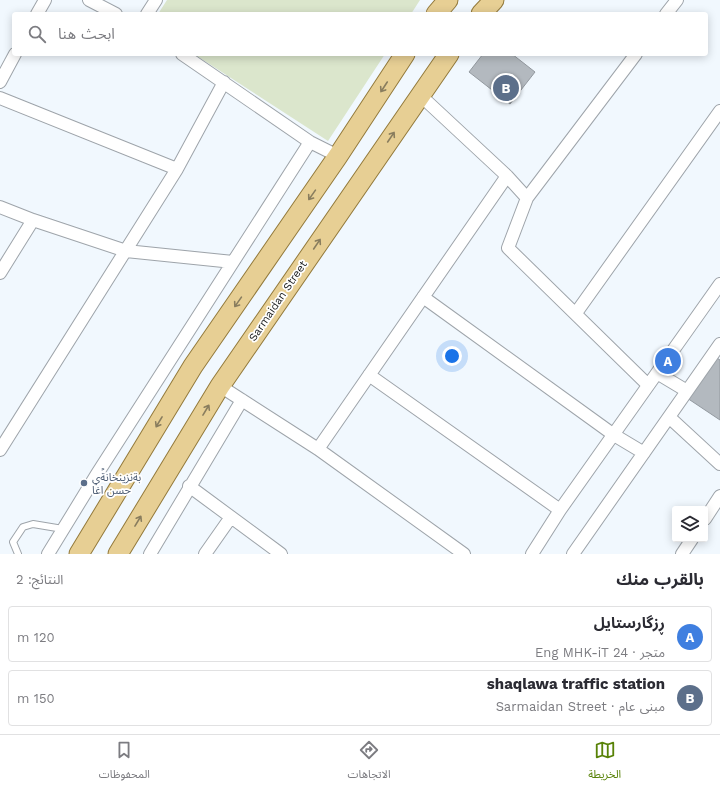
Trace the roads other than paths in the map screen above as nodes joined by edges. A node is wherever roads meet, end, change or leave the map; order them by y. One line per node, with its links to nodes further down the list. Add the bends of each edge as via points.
1 (45, 0): 7 (street)
2 (89, 0): 8 (street)
3 (156, 0): 9 (street)
4 (448, 0): 10 (main road)
5 (494, 0): 11 (main road)
6 (677, 0): 12 (street)
7 (38, 12)
8 (112, 12)
9 (148, 12)
10 (438, 12)
11 (483, 12)
12 (668, 12)
13 (14, 56): 18 (street)
14 (185, 56): 19 (street)
15 (404, 56): 24 (main road, one-way to 24)
16 (448, 56): 20 (main road, Sarmaidan Street)
17 (634, 56): 27 (street)
18 (0, 82)
19 (224, 82): 23 (street); 25 (street)
20 (420, 95): 26 (street); 40 (main road, Sarmaidan Street, one-way to 20)
21 (0, 98): 25 (street)
22 (720, 112): 35 (street)
23 (310, 142): 24 (street); 31 (street)
24 (338, 156): 59 (main road, one-way to 59, via 193,366)
25 (177, 169): 30 (street)
26 (507, 176): 27 (street); 34 (street)
27 (527, 198): 35 (street, via 508,248)
28 (0, 207): 29 (street)
29 (33, 220): 30 (street); 32 (street)
30 (126, 251): 31 (street); 46 (street)
31 (233, 262): 54 (street)
32 (0, 273)
33 (720, 284): 37 (street)
34 (423, 297): 38 (street); 44 (street)
35 (576, 313): 39 (street)
36 (720, 345): 41 (street)
37 (657, 373): 39 (street); 41 (street)
38 (369, 375): 45 (street); 51 (street)
39 (648, 385): 44 (street)
40 (220, 386): 42 (street); 60 (main road, Sarmaidan Street, one-way to 40)
41 (687, 391): 43 (street)
42 (242, 400): 45 (street); 49 (street)
43 (669, 417): 47 (street); 48 (street)
44 (614, 435): 47 (street); 51 (street)
45 (318, 449): 64 (street)
46 (0, 450)
47 (644, 453): 66 (street)
48 (720, 464)
49 (189, 486): 53 (street); 61 (street)
50 (720, 496): 52 (street)
51 (560, 510): 65 (street)
52 (708, 514)
53 (231, 517): 62 (street); 63 (street)
54 (63, 529): 57 (lane, via 33,524 22,527 13,542); 58 (street)
55 (690, 542): 56 (street)
56 (684, 553)
57 (18, 554)
58 (48, 554)
59 (79, 554)
60 (118, 554)
61 (150, 554)
62 (205, 554)
63 (281, 554)
64 (464, 554)
65 (532, 554)
66 (573, 554)

